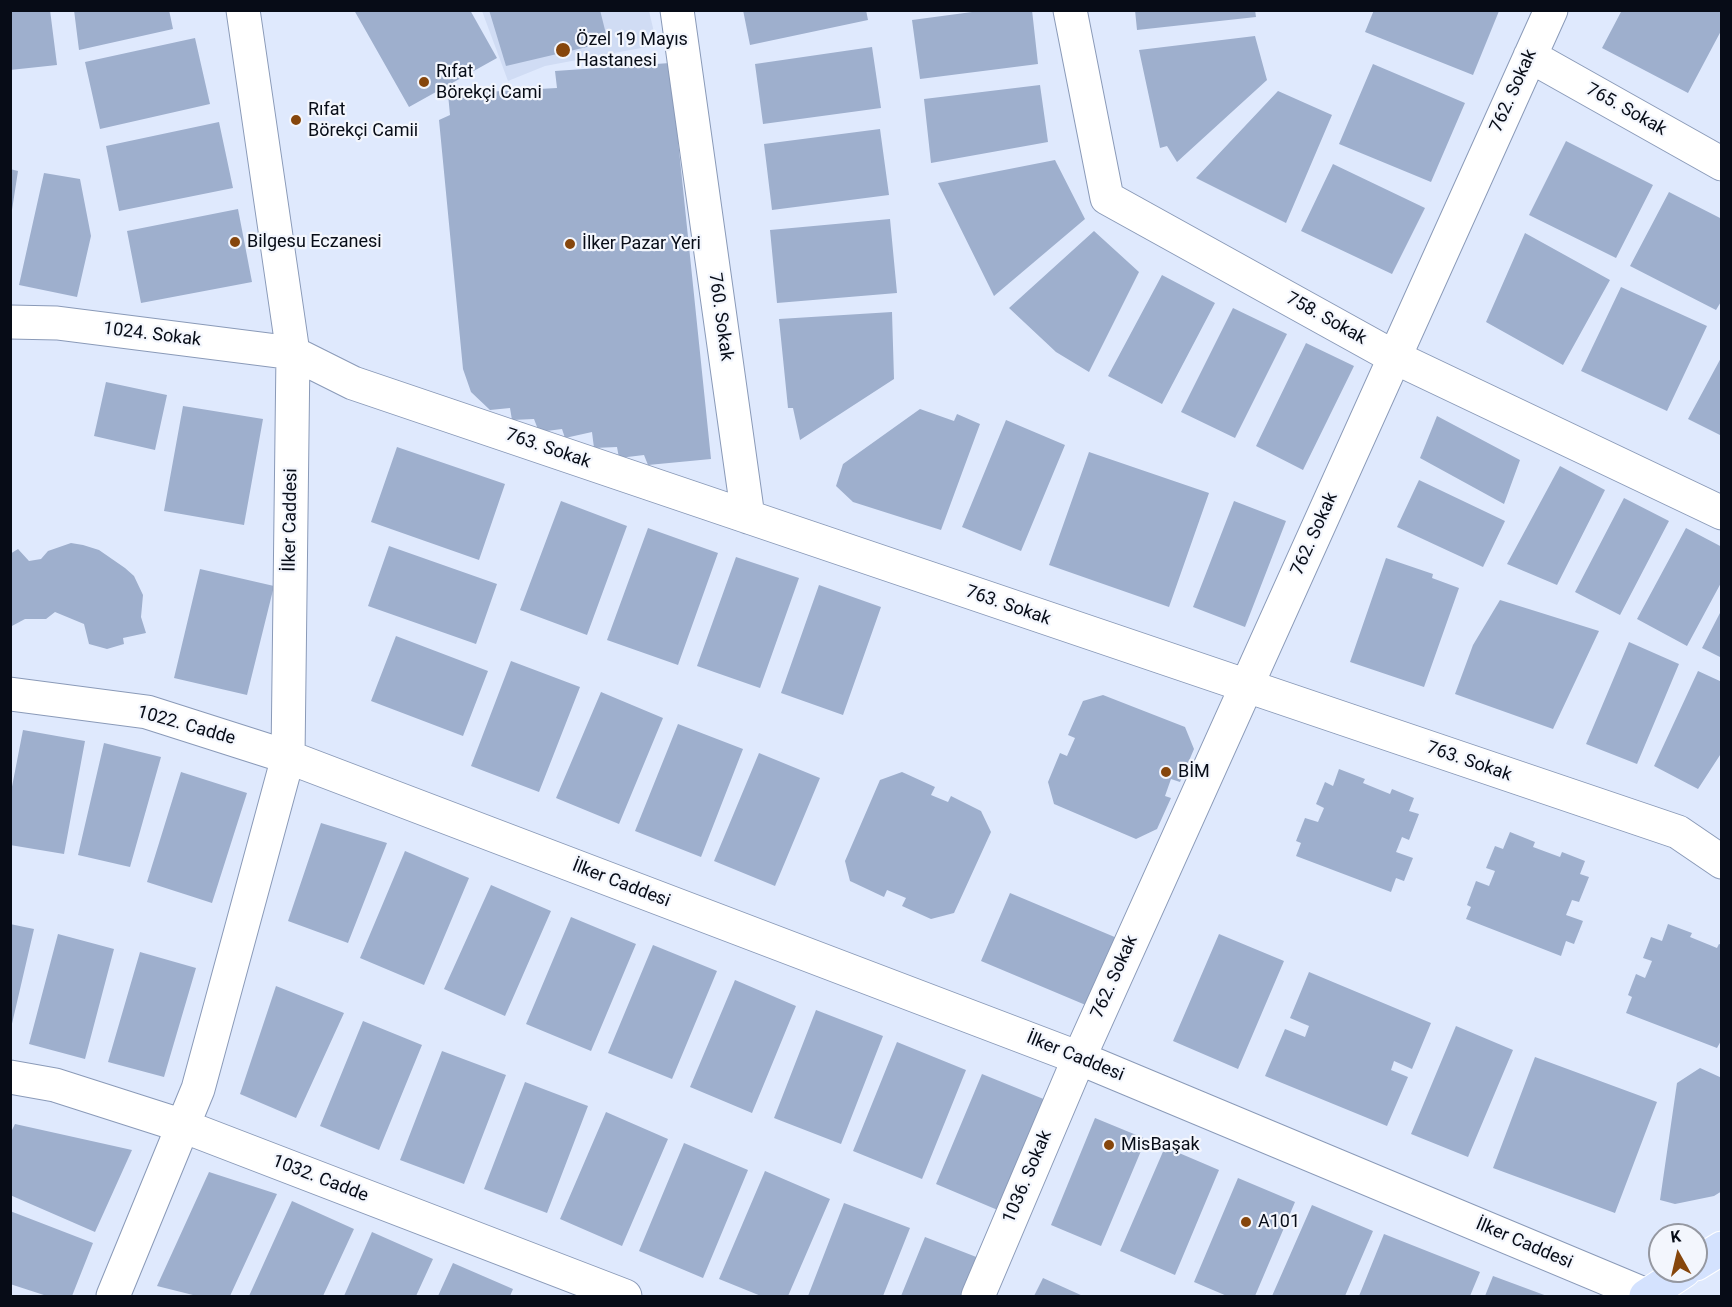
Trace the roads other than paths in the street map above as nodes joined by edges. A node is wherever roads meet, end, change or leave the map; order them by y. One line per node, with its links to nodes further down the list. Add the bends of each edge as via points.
1 (243, 10): 8 (street, İlker Caddesi)
2 (677, 10): 11 (street, 760. Sokak)
3 (1070, 10): 9 (street, 758. Sokak, via 1107,198)
4 (1551, 10): 5 (street, 762. Sokak)
5 (1530, 56): 6 (street, 765. Sokak); 9 (street, 762. Sokak)
6 (1722, 164)
7 (10, 322): 8 (street, 1024. Sokak, via 57,323)
8 (292, 353): 11 (street, 763. Sokak, via 353,383); 14 (street, İlker Caddesi)
9 (1394, 357): 10 (street, 758. Sokak); 12 (street, 762. Sokak)
10 (1722, 513)
11 (748, 517): 12 (street, 763. Sokak)
12 (1246, 686): 15 (street, 763. Sokak, via 1678,832); 16 (street, 762. Sokak)
13 (10, 694): 14 (street, 1022. Cadde, via 147,712)
14 (288, 757): 16 (street, İlker Caddesi); 18 (street, via 198,1089)
15 (1722, 862)
16 (1079, 1058): 24 (street, 1036. Sokak); 25 (street, İlker Caddesi)
17 (10, 1077): 18 (street, 1032. Cadde, via 55,1085)
18 (183, 1126): 22 (street); 23 (street, 1032. Cadde)
19 (1722, 1248): 20 (main road)
20 (1708, 1257)
21 (1666, 1283): 25 (main road)
22 (113, 1296)
23 (625, 1296)
24 (978, 1296)
25 (1646, 1296)

